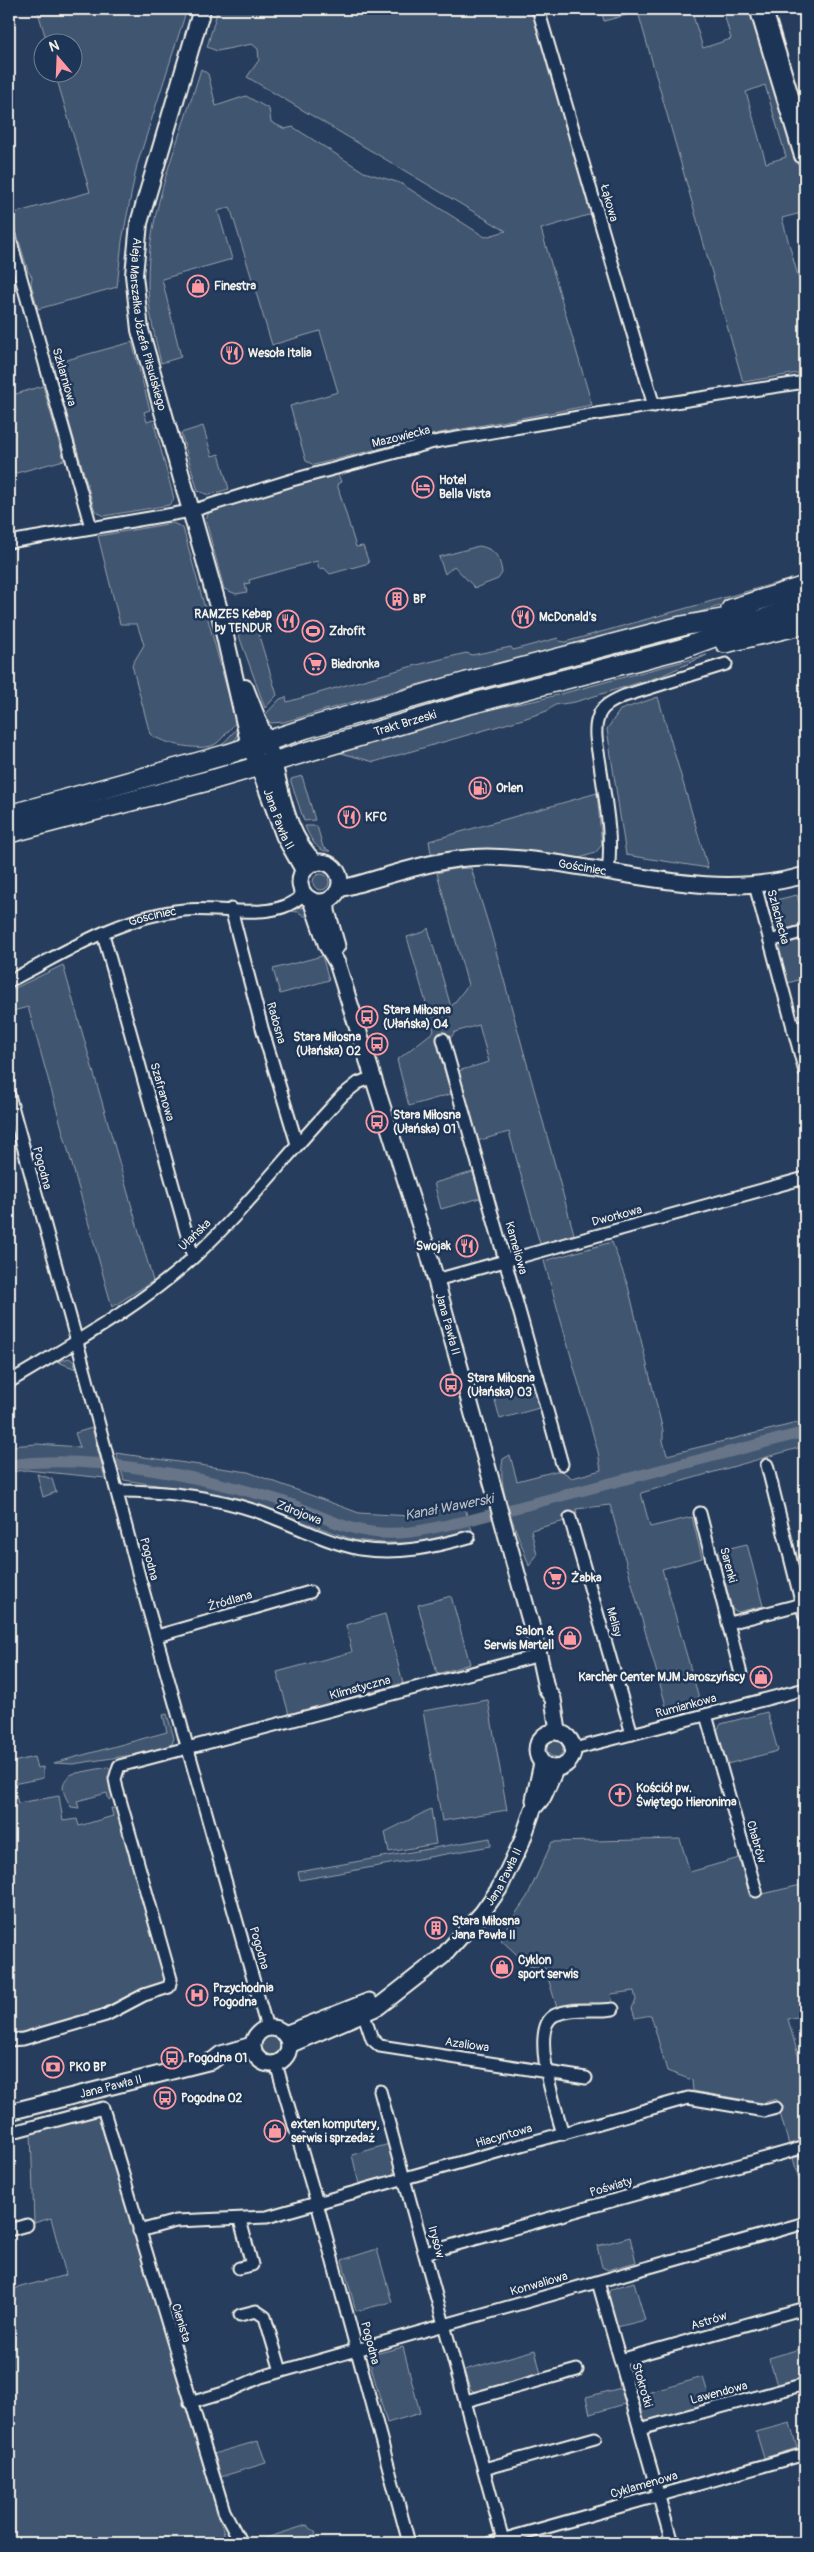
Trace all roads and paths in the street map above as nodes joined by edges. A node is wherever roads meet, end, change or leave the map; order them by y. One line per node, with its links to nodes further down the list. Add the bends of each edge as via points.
1 (202, 9): 8 (main road, Aleja Marszałka Józefa Piłsudskiego, via 139,223 134,275 140,330)
2 (538, 9): 7 (street, Łąkowa)
3 (761, 9): 4 (highway)
4 (805, 154)
5 (9, 235): 9 (street, Szklarniowa)
6 (805, 382): 7 (street, Mazowiecka)
7 (654, 406): 8 (street, Mazowiecka, via 434,442)
8 (191, 511): 9 (street, Mazowiecka); 17 (main road, Aleja Marszałka Józefa Piłsudskiego)
9 (91, 527): 10 (street, Mazowiecka)
10 (9, 542)
11 (805, 586): 14 (main road)
12 (802, 605): 14 (main road, Trakt Brzeski); 15 (main road, Trakt Brzeski)
13 (805, 624): 15 (main road, via 734,641)
14 (682, 626): 17 (main road, Trakt Brzeski, via 467,682)
15 (681, 648): 18 (main road, Trakt Brzeski)
16 (726, 664): 22 (street, via 624,696 608,704 599,714 596,734 611,843)
17 (257, 744): 18 (main road, Aleja Marszałka Józefa Piłsudskiego); 19 (main road, Trakt Brzeski)
18 (266, 763): 20 (main road, Trakt Brzeski, via 148,798); 21 (street, Jana Pawła II)
19 (9, 815)
20 (9, 833)
21 (310, 867): 24 (street, via 329,865); 26 (street, via 300,880)
22 (608, 872): 24 (street, Gościniec, via 506,858 478,858 443,860 360,882); 25 (street, Gościniec, via 703,885)
23 (805, 875): 25 (street, Gościniec)
24 (340, 883): 27 (street, via 336,894)
25 (755, 885): 31 (street, Szlachecka)
26 (307, 897): 27 (street); 28 (street, Gościniec, via 284,909); 32 (street, Jana Pawła II)
27 (327, 901): 32 (street, Jana Pawła II, via 338,947)
28 (230, 909): 30 (street, Gościniec, via 156,914); 40 (street, Radosna)
29 (805, 931): 31 (street)
30 (103, 934): 33 (street, Gościniec); 42 (street, Szafranowa)
31 (770, 941): 35 (street, Szlachecka)
32 (337, 963): 38 (street, Jana Pawła II)
33 (9, 981)
34 (805, 1026): 35 (street)
35 (793, 1029): 37 (street, Szlachecka)
36 (443, 1039): 43 (street, Kameliowa)
37 (805, 1072)
38 (373, 1077): 40 (street, Ułańska, via 346,1092); 44 (street, Jana Pawła II)
39 (9, 1095): 45 (street, Pogodna)
40 (297, 1144): 42 (street, Ułańska, via 261,1187)
41 (805, 1178): 43 (street, Dworkowa)
42 (193, 1257): 45 (street, Ułańska, via 142,1297)
43 (505, 1261): 44 (street, Dworkowa); 47 (street, Kameliowa)
44 (436, 1280): 58 (street, Jana Pawła II)
45 (76, 1341): 46 (street, Ułańska); 49 (street, Pogodna)
46 (9, 1382)
47 (562, 1464)
48 (767, 1465): 54 (street)
49 (117, 1491): 52 (street, Zdrojowa, via 204,1499 255,1511 360,1549 401,1552); 57 (street, Pogodna)
50 (700, 1513): 56 (street, Sarenki)
51 (570, 1518): 63 (street, Melisy)
52 (469, 1537)
53 (310, 1592): 57 (street, Źródlana)
54 (802, 1604): 55 (street); 56 (street)
55 (805, 1617)
56 (729, 1624): 59 (street, Sarenki)
57 (157, 1636): 64 (street, Pogodna)
58 (540, 1655): 62 (street, Jana Pawła II, via 546,1688 543,1700); 64 (street, Klimatyczna)
59 (742, 1674)
60 (805, 1689): 61 (street, Rumiankowa)
61 (706, 1715): 63 (street, Rumiankowa); 67 (street, Chabrów)
62 (552, 1732): 65 (street, via 569,1737); 66 (street, via 542,1736 537,1747 537,1753)
63 (632, 1734): 65 (street, Rumiankowa)
64 (188, 1748): 71 (street, Pogodna); 72 (street, Klimatyczna, via 119,1766 115,1779 171,1979 169,1986 106,2015 23,2039)
65 (574, 1749): 66 (street, via 570,1760)
66 (549, 1766): 68 (street, Jana Pawła II, via 534,1795 534,1809 511,1865 482,1914 443,1956)
67 (756, 1891)
68 (392, 1994): 70 (street, Jana Pawła II); 73 (street, Jana Pawła II)
69 (613, 2010): 76 (street, via 577,2010 554,2015 547,2024 543,2057)
70 (364, 2015): 73 (street, Jana Pawła II); 76 (street, Azaliowa, via 372,2039 380,2046)
71 (267, 2028): 73 (street, via 277,2029); 74 (street, via 257,2034)
72 (9, 2040)
73 (287, 2040): 75 (street, via 287,2055)
74 (254, 2050): 75 (street, via 266,2064); 80 (street, Jana Pawła II, via 222,2063 212,2061)
75 (276, 2064): 85 (street, Pogodna)
76 (546, 2070): 77 (street, Azaliowa); 82 (street)
77 (586, 2078)
78 (380, 2092): 84 (street, Irysów)
79 (776, 2108): 82 (street, Hiacyntowa, via 765,2111 688,2098)
80 (9, 2112)
81 (9, 2133): 90 (street, Cienista, via 103,2108)
82 (562, 2134): 84 (street, Hiacyntowa)
83 (805, 2147): 91 (street, Poświaty)
84 (405, 2178): 85 (street, Hiacyntowa); 91 (street, Irysów)
85 (317, 2203): 86 (street, Hiacyntowa, via 267,2217); 97 (street, Pogodna)
86 (240, 2220): 90 (street, Hiacyntowa, via 176,2221); 92 (street, via 252,2265)
87 (805, 2223): 93 (street, Konwaliowa)
88 (27, 2225): 89 (street)
89 (9, 2230)
90 (139, 2231): 103 (street, Cienista)
91 (425, 2253): 96 (street, Irysów)
92 (239, 2268)
93 (598, 2282): 96 (street, Konwaliowa); 98 (street, Stokrotki)
94 (805, 2308): 98 (street, Astrów)
95 (240, 2315): 100 (street, via 256,2311 265,2317)
96 (445, 2325): 97 (street, Konwaliowa); 102 (street, Irysów)
97 (357, 2350): 100 (street, Konwaliowa); 111 (street, Pogodna)
98 (620, 2360): 104 (street, Stokrotki)
99 (577, 2370): 102 (street)
100 (281, 2371): 103 (street, Konwaliowa)
101 (805, 2384): 104 (street, Lawendowa)
102 (466, 2401): 107 (street, Irysów)
103 (190, 2403): 110 (street, Cienista, via 224,2511)
104 (640, 2429): 108 (street, Stokrotki)
105 (595, 2438): 107 (street)
106 (805, 2454): 108 (street, Cyklamenowa)
107 (484, 2469): 109 (street, Irysów)
108 (658, 2496): 109 (street, Cyklamenowa); 113 (street, Stokrotki)
109 (503, 2540): 112 (street, Cyklamenowa)
110 (241, 2543)
111 (410, 2543)
112 (491, 2543)
113 (672, 2543)

